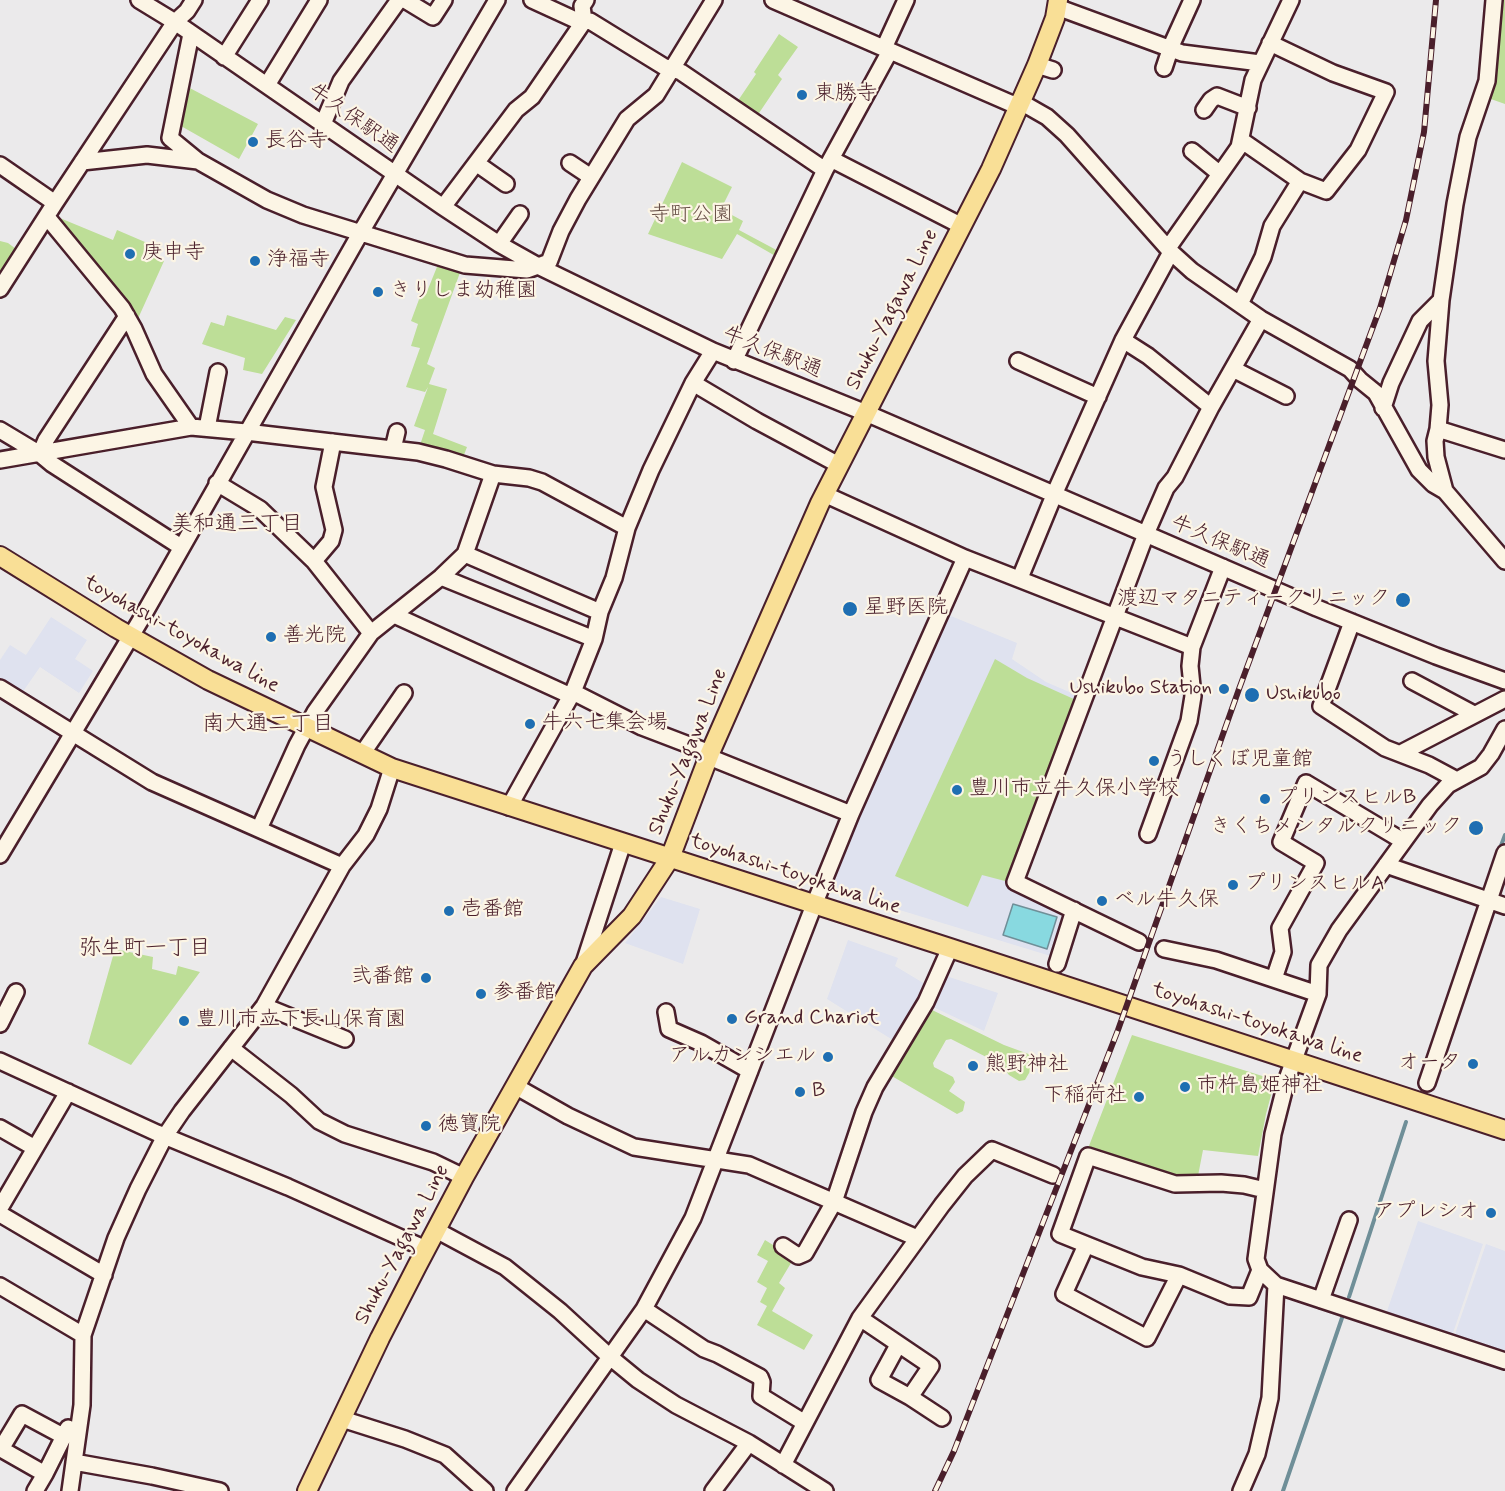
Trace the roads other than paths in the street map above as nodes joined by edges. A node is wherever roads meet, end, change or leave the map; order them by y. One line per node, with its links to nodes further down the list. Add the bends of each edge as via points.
1 (140, 0): 19 (street, 牛久保駅通)
2 (194, 0): 19 (street)
3 (260, 0): 24 (street)
4 (319, 0): 28 (street)
5 (399, 0): 32 (street, via 341,81)
6 (405, 0): 7 (street, via 433,18)
7 (444, 0)
8 (497, 0): 41 (street)
9 (532, 0): 18 (street)
10 (586, 0): 18 (street, via 582,6)
11 (714, 0): 27 (street)
12 (773, 0): 23 (street)
13 (906, 0): 23 (street)
14 (1192, 0): 22 (street)
15 (1291, 0): 21 (street)
16 (1494, 0): 56 (street, via 1487,81 1468,137)
17 (1058, 3): 22 (street); 29 (main road, Shuku-Yagawa Line, via 1045,68)
18 (584, 21): 27 (street); 37 (street, via 532,97 516,110)
19 (175, 22): 20 (street, 牛久保駅通); 36 (street)
20 (190, 34): 24 (street, 牛久保駅通); 35 (street, via 170,138)
21 (1269, 43): 25 (street); 44 (street, via 1391,97 1328,190)
22 (1172, 48): 25 (street, via 1182,53); 26 (street)
23 (887, 49): 29 (street); 40 (street)
24 (224, 57): 28 (street, 牛久保駅通)
25 (1260, 63): 30 (street)
26 (1164, 68)
27 (672, 69): 40 (street); 43 (street, via 656,96 627,119)
28 (267, 85): 32 (street, 牛久保駅通)
29 (1020, 104): 50 (main road, Shuku-Yagawa Line); 53 (street, via 1055,123)
30 (1248, 108): 31 (street, via 1217,96); 33 (street)
31 (1204, 110)
32 (323, 124): 41 (street, 牛久保駅通)
33 (1241, 140): 42 (street); 44 (street)
34 (1192, 151): 42 (street)
35 (198, 161): 36 (street, via 147,155); 51 (street, via 267,200)
36 (82, 162): 46 (street)
37 (476, 163): 45 (street); 47 (street)
38 (570, 163): 43 (street)
39 (0, 165): 46 (street)
40 (828, 165): 50 (street); 62 (street)
41 (394, 173): 47 (street, 牛久保駅通); 51 (street)
42 (1220, 174): 53 (street)
43 (591, 177): 54 (street, via 549,262)
44 (1300, 181): 57 (street, via 1272,226 1263,257)
45 (506, 184)
46 (55, 203): 49 (street)
47 (443, 207): 52 (street, 牛久保駅通)
48 (520, 214): 52 (street)
49 (47, 217): 55 (street); 58 (street)
50 (962, 226): 71 (main road, Shuku-Yagawa Line)
51 (360, 232): 54 (street, via 465,266 500,270); 76 (street)
52 (499, 244): 54 (street, 牛久保駅通)
53 (1169, 250): 57 (street); 60 (street)
54 (540, 267): 61 (street, 牛久保駅通)
55 (0, 290)
56 (1441, 300): 70 (street, via 1420,321); 74 (street, via 1436,361)
57 (1240, 304): 59 (street)
58 (127, 316): 72 (street, via 154,374); 81 (street)
59 (1261, 319): 64 (street); 70 (street, via 1350,369 1376,393)
60 (1123, 340): 68 (street); 69 (street)
61 (713, 351): 62 (street, 牛久保駅通); 66 (street)
62 (734, 361): 71 (street, 牛久保駅通)
63 (1018, 361): 68 (street)
64 (1233, 369): 67 (street); 69 (street)
65 (218, 372): 73 (street)
66 (693, 383): 83 (street); 89 (street)
67 (1286, 396)
68 (1098, 397): 88 (street)
69 (1211, 407): 90 (street, via 1166,488)
70 (1383, 408): 86 (street, via 1419,470)
71 (866, 413): 83 (main road, Shuku-Yagawa Line); 88 (street, 牛久保駅通)
72 (191, 427): 73 (street); 81 (street)
73 (207, 428): 76 (street)
74 (1438, 429): 80 (street); 86 (street, via 1436,457)
75 (0, 430): 81 (street)
76 (246, 432): 78 (street); 85 (street)
77 (397, 432): 79 (street)
78 (333, 442): 79 (street, via 375,440); 96 (street, via 324,487 334,530 331,541)
79 (393, 449): 84 (street, via 431,454)
80 (1505, 450)
81 (40, 454): 82 (street); 91 (street)
82 (0, 460)
83 (839, 465): 87 (main road, Shuku-Yagawa Line)
84 (493, 474): 89 (street, via 542,482); 92 (street)
85 (217, 483): 91 (street); 96 (street, via 260,509)
86 (1445, 491): 94 (street)
87 (824, 494): 95 (street); 120 (main road, Shuku-Yagawa Line)
88 (1055, 495): 90 (street, 牛久保駅通); 99 (street)
89 (627, 528): 100 (street)
90 (1146, 534): 97 (street, 牛久保駅通); 102 (street)
91 (181, 547): 105 (street)
92 (465, 554): 98 (street); 100 (street)
93 (0, 555): 105 (main road, toyohashi-toyokawa line)
94 (1504, 557)
95 (965, 558): 99 (street); 124 (street)
96 (314, 561): 104 (street)
97 (1223, 567): 103 (street, 牛久保駅通); 107 (street)
98 (441, 577): 101 (street); 106 (street)
99 (1020, 579): 102 (street)
100 (600, 612): 106 (street)
101 (394, 615): 104 (street); 112 (street)
102 (1114, 617): 107 (street); 137 (street, via 1015,882)
103 (1352, 622): 109 (street, 牛久保駅通); 118 (street, via 1321,706 1385,748)
104 (371, 633): 115 (street)
105 (131, 636): 115 (main road, toyohashi-toyokawa line, via 208,680); 117 (street)
106 (594, 639): 112 (street)
107 (1192, 647): 126 (street, via 1189,721)
108 (1412, 681): 114 (street)
109 (1505, 681)
110 (0, 688): 117 (street)
111 (404, 693): 119 (street)
112 (572, 694): 120 (street); 123 (street)
113 (1505, 699): 114 (street)
114 (1474, 714): 118 (street)
115 (306, 728): 119 (main road, toyohashi-toyokawa line); 125 (street)
116 (1505, 729): 122 (street, via 1480,767)
117 (72, 733): 125 (street, via 152,782); 130 (street)
118 (1401, 753): 122 (street)
119 (362, 754): 121 (main road, toyohashi-toyokawa line)
120 (710, 755): 124 (street); 131 (main road, Shuku-Yagawa Line)
121 (392, 768): 123 (main road, toyohashi-toyokawa line); 133 (street, via 366,835)
122 (1457, 780): 127 (street, via 1430,805)
123 (509, 807): 128 (main road, toyohashi-toyokawa line)
124 (851, 814): 135 (street)
125 (259, 829): 133 (street)
126 (1148, 834)
127 (1403, 841): 132 (street); 143 (street, via 1306,783 1281,842 1316,863 1280,928 1283,952)
128 (623, 843): 131 (main road, toyohashi-toyokawa line); 142 (street)
129 (1505, 853): 134 (street)
130 (0, 855)
131 (670, 858): 135 (main road, toyohashi-toyokawa line); 142 (main road, Shuku-Yagawa Line, via 632,916)
132 (1386, 865): 134 (street); 145 (street, via 1319,965)
133 (342, 866): 146 (street)
134 (1489, 901): 136 (street); 154 (street)
135 (814, 905): 139 (main road, toyohashi-toyokawa line); 153 (street)
136 (1505, 906)
137 (1074, 910): 138 (street); 141 (street)
138 (1139, 942)
139 (950, 948): 152 (main road, toyohashi-toyokawa line); 165 (street, via 926,1002 875,1086)
140 (1164, 949): 143 (street, via 1216,960)
141 (1057, 964)
142 (582, 966): 155 (main road, Shuku-Yagawa Line)
143 (1274, 979): 145 (street)
144 (16, 992): 148 (street)
145 (1318, 994): 152 (street)
146 (264, 1006): 149 (street); 150 (street)
147 (666, 1012): 153 (street, via 669,1029)
148 (0, 1024)
149 (345, 1039)
150 (231, 1048): 159 (street); 163 (street, via 319,1121 345,1134 434,1162)
151 (0, 1060): 156 (street)
152 (1294, 1060): 158 (main road, toyohashi-toyokawa line); 164 (street, via 1273,1134)
153 (750, 1071): 161 (street)
154 (1427, 1083)
155 (515, 1086): 161 (street, via 634,1147); 163 (main road, Shuku-Yagawa Line)
156 (68, 1092): 159 (street); 160 (street)
157 (0, 1128): 160 (street)
158 (1505, 1130)
159 (165, 1136): 173 (street); 175 (street, via 116,1238)
160 (35, 1148): 166 (street)
161 (716, 1161): 165 (street, via 749,1165); 180 (street, via 693,1218)
162 (1053, 1174): 170 (street, via 992,1150 965,1176)
163 (464, 1177): 169 (main road, Shuku-Yagawa Line)
164 (1265, 1190): 171 (street, via 1221,1183 1175,1184 1088,1156 1060,1234); 174 (street, via 1256,1259)
165 (834, 1202): 170 (street); 172 (street, via 805,1253 798,1256)
166 (0, 1208)
167 (0, 1214): 175 (street)
168 (1349, 1220): 179 (street)
169 (436, 1230): 173 (main road, Shuku-Yagawa Line); 184 (street, via 506,1267)
170 (917, 1238): 181 (street)
171 (1086, 1245): 176 (street, via 1142,1267); 176 (street, via 1064,1294 1147,1338)
172 (783, 1246)
173 (426, 1249): 189 (main road, Shuku-Yagawa Line)
174 (1260, 1270): 176 (street, via 1249,1297 1230,1296); 177 (street)
175 (104, 1275): 182 (street)
176 (1179, 1275)
177 (1276, 1285): 179 (street); 204 (street, via 1270,1398 1257,1454)
178 (0, 1286): 182 (street)
179 (1321, 1300): 185 (street)
180 (644, 1309): 184 (street); 190 (street, via 704,1349 760,1377 762,1396)
181 (860, 1318): 183 (street); 190 (street)
182 (83, 1335): 187 (street)
183 (898, 1345): 186 (street, via 879,1380); 186 (street, via 931,1366)
184 (610, 1357): 192 (street, via 676,1405); 201 (street)
185 (1505, 1361)
186 (910, 1397): 188 (street)
187 (82, 1405): 191 (street); 193 (street)
188 (942, 1418)
189 (342, 1419): 199 (main road, Shuku-Yagawa Line); 200 (street, via 445,1455)
190 (805, 1423): 194 (street)
191 (63, 1436): 195 (street); 195 (street, via 22,1414 1,1449)
192 (748, 1443): 194 (street); 202 (street)
193 (74, 1462): 197 (street); 198 (street)
194 (783, 1465): 203 (street)
195 (45, 1474): 196 (street)
196 (35, 1491)
197 (70, 1491)
198 (220, 1491)
199 (308, 1491)
200 (484, 1491)
201 (515, 1491)
202 (713, 1491)
203 (825, 1491)
204 (1241, 1491)

